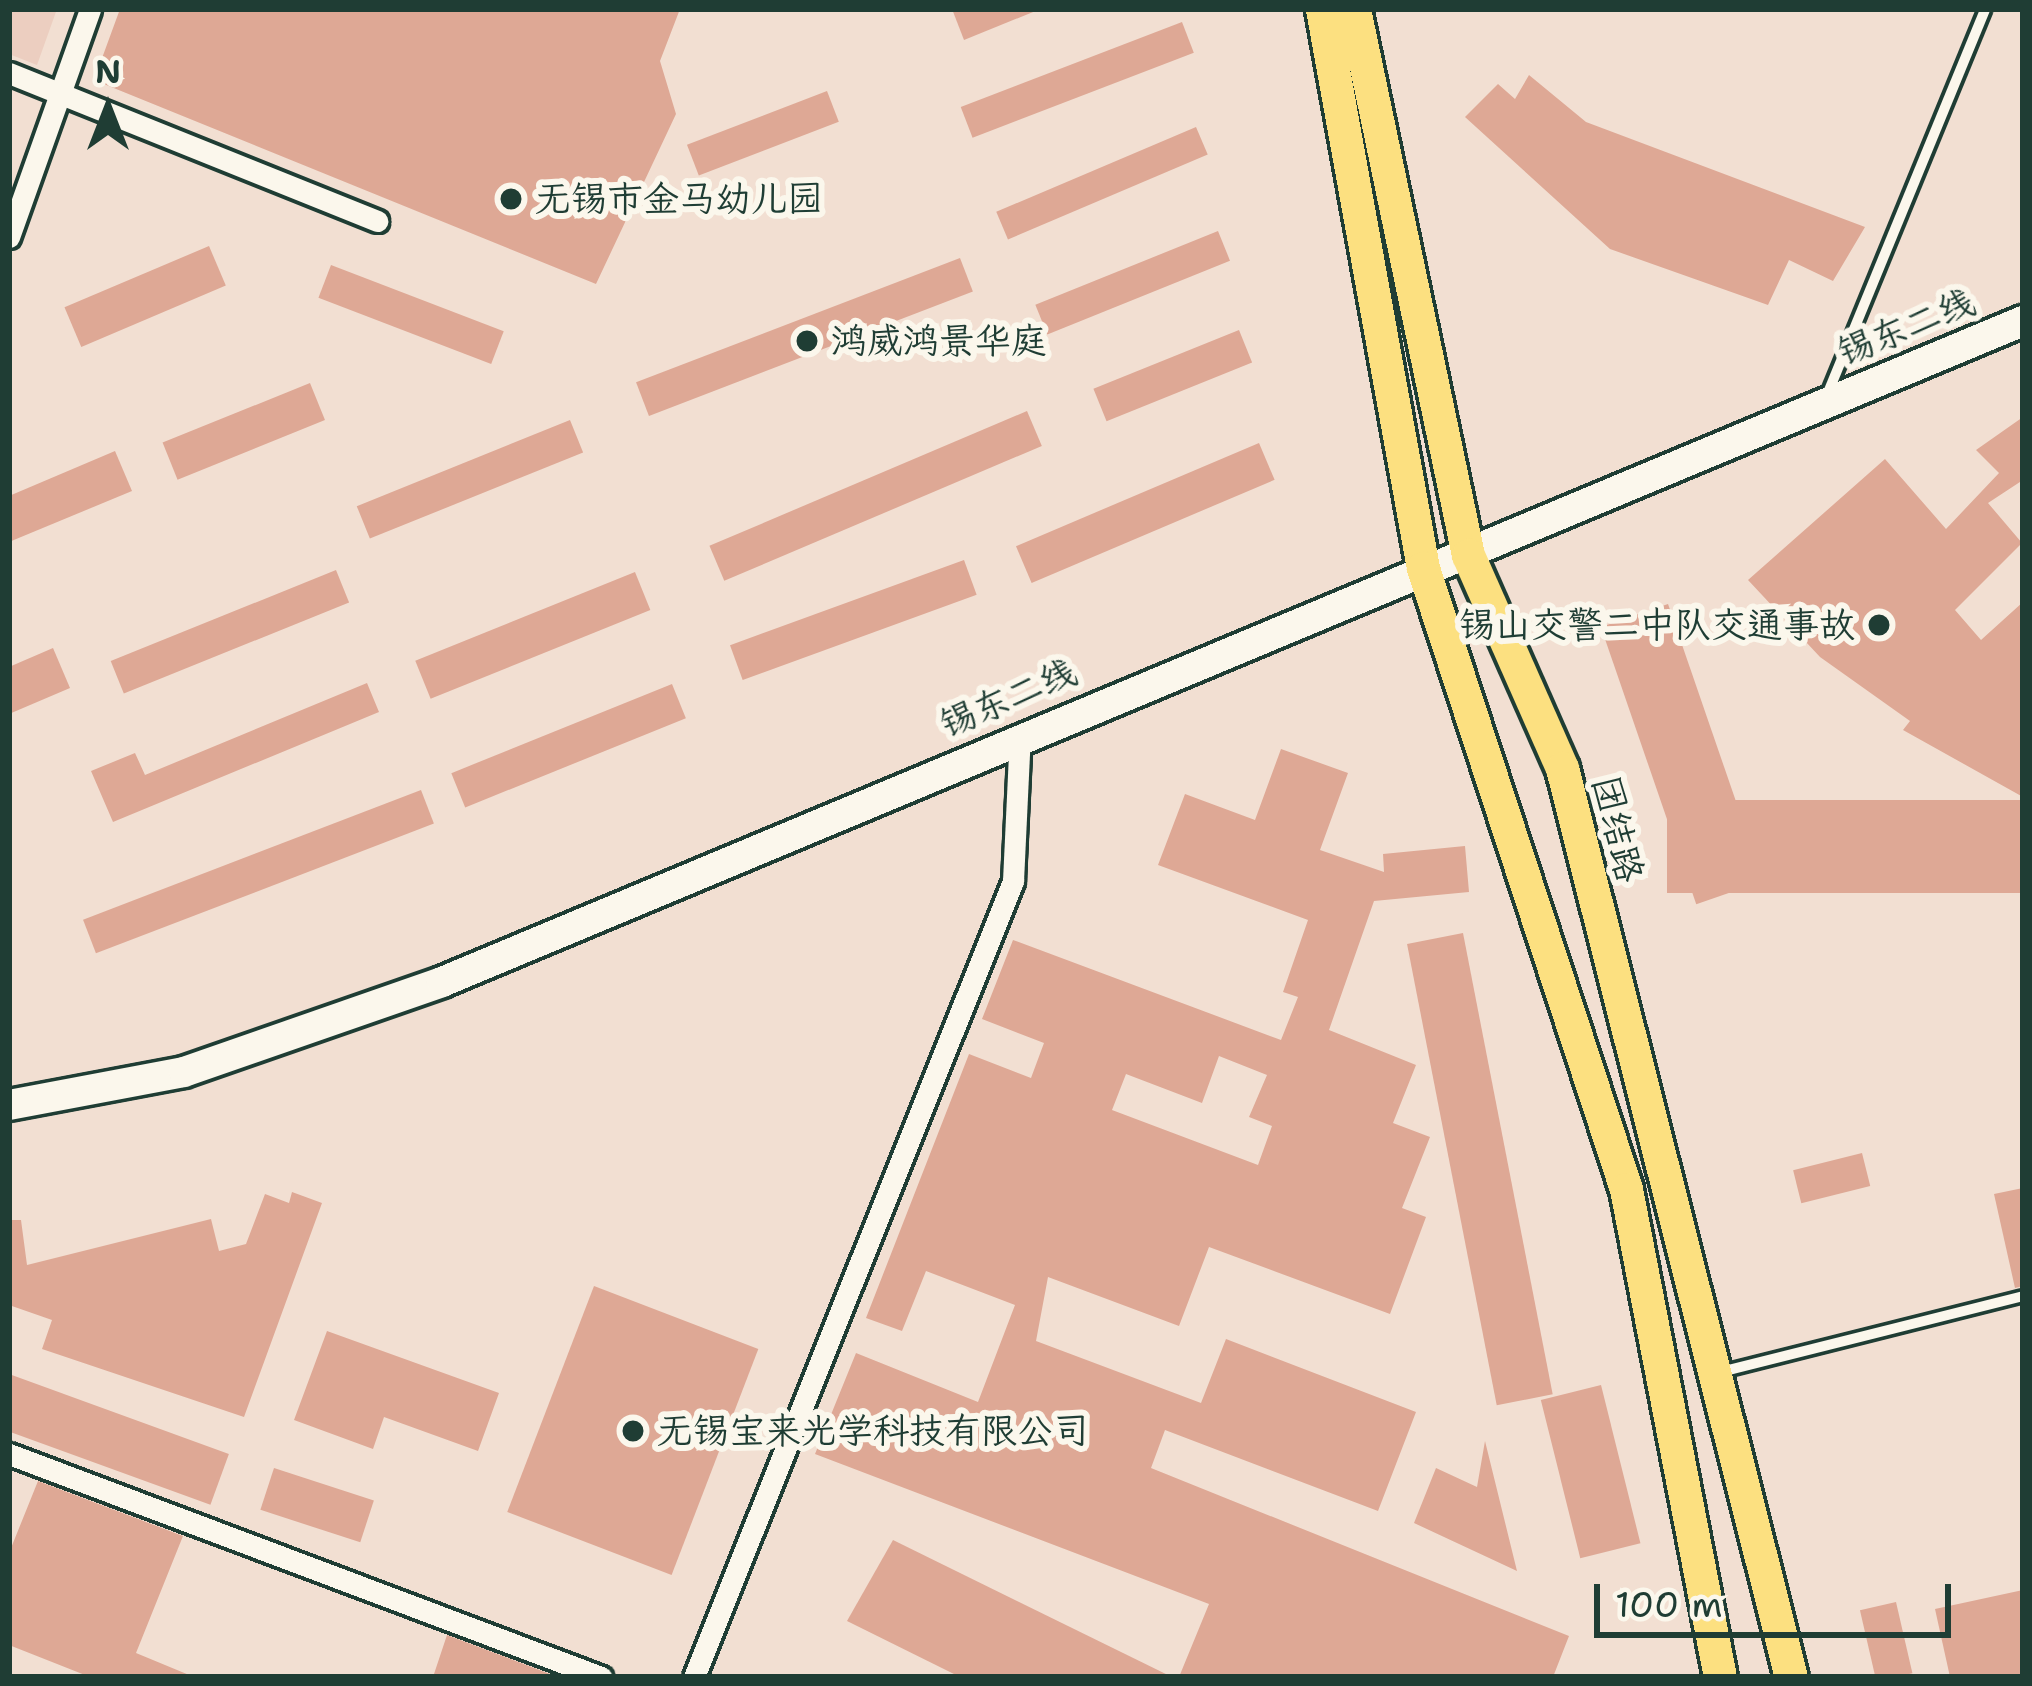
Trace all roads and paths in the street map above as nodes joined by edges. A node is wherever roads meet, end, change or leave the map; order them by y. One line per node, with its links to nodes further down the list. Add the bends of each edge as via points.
1 (90, 9): 6 (street)
2 (1322, 9): 12 (main road)
3 (1354, 9): 11 (main road, 团结路)
4 (1985, 9): 10 (lane)
5 (9, 73): 6 (street)
6 (60, 93): 7 (street); 8 (street)
7 (377, 221)
8 (9, 237)
9 (2023, 321): 10 (main road, 锡东二线)
10 (1824, 404): 11 (main road, 锡东二线)
11 (1468, 555): 12 (main road, 锡东二线); 16 (main road, 团结路, via 1562,767)
12 (1424, 568): 13 (main road, 锡东二线); 20 (main road, via 1626,1189)
13 (1020, 735): 14 (main road, 锡东二线, via 442,982 184,1072); 19 (street, via 1013,881)
14 (9, 1106)
15 (2023, 1296): 16 (lane)
16 (1718, 1373): 21 (main road, 团结路)
17 (9, 1454): 18 (street)
18 (601, 1677)
19 (694, 1677)
20 (1720, 1677)
21 (1791, 1677)

